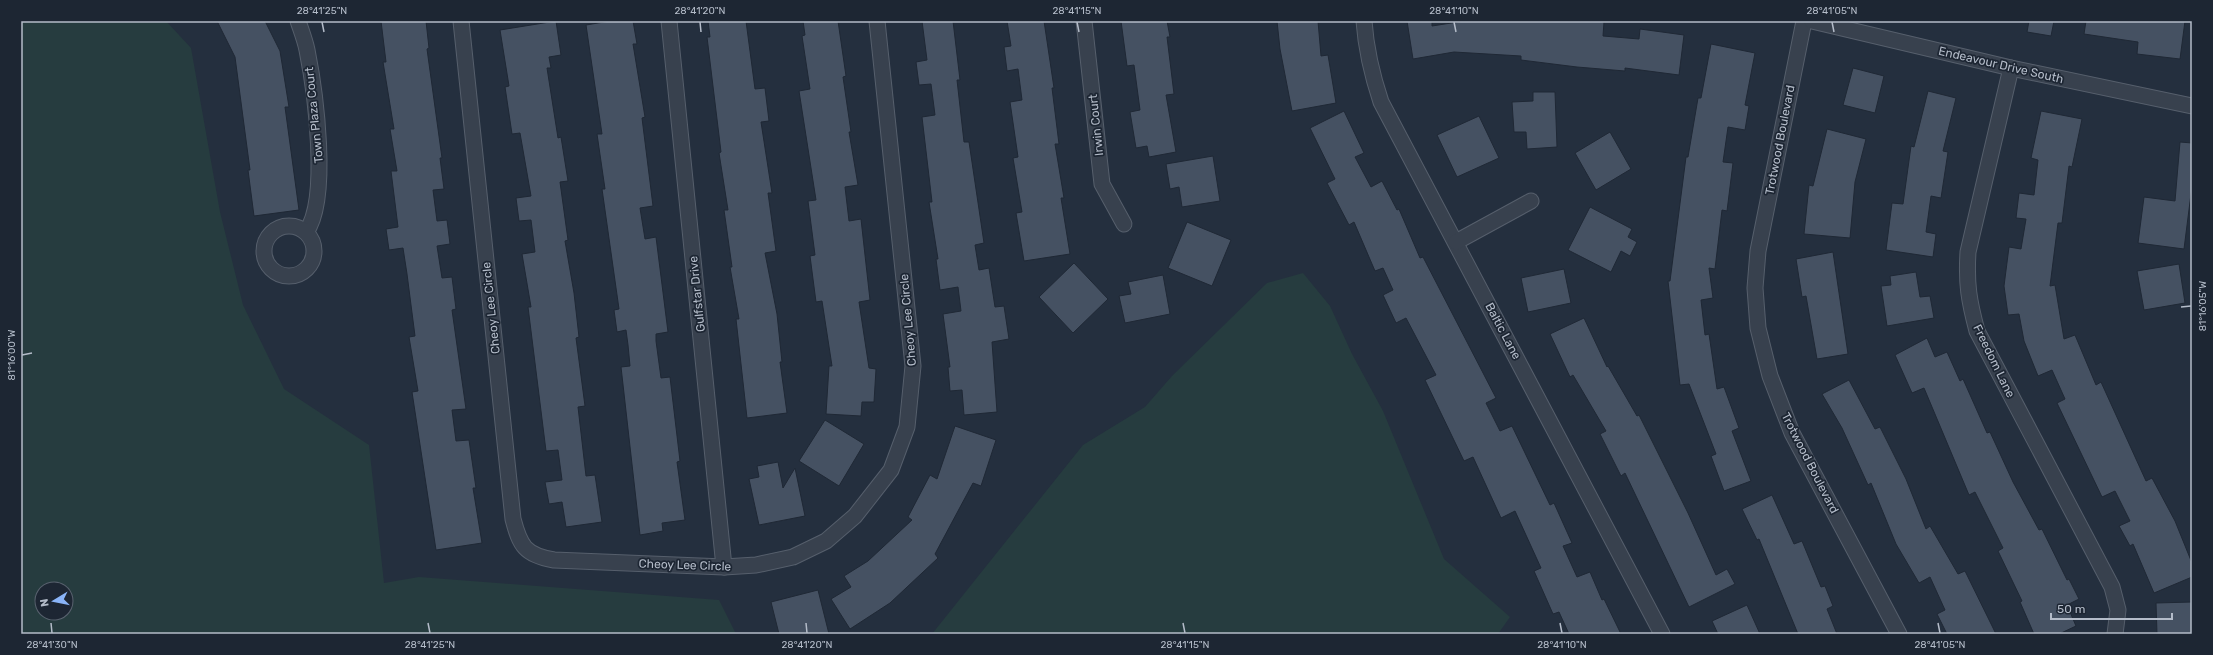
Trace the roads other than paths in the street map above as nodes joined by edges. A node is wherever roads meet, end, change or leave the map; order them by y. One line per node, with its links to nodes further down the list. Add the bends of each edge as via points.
1 (298, 21): 13 (street, Town Plaza Court, via 307,49 320,152 317,205)
2 (461, 21): 15 (street, Cheoy Lee Circle, via 513,519 517,535 525,550 538,557 554,560)
3 (669, 21): 15 (street, Gulfstar Drive)
4 (877, 21): 15 (street, Cheoy Lee Circle, via 914,366 906,427 891,470 855,516 826,541 793,558 756,565)
5 (1084, 21): 12 (street, Irwin Court, via 1102,184)
6 (1364, 21): 14 (street, Baltic Lane, via 1371,73 1381,102)
7 (1804, 21): 17 (street, Trotwood Boulevard, via 1758,252 1755,288 1758,328 1770,376 1792,432)
8 (1812, 21): 9 (street, Endeavour Drive South)
9 (2011, 68): 10 (street, Endeavour Drive South); 18 (street, Freedom Lane, via 1968,252 1966,280 1969,303 1977,331 2112,587 2118,610)
10 (2192, 106)
11 (1531, 201): 14 (street)
12 (1124, 224)
13 (306, 232)
14 (1456, 242): 16 (street, Baltic Lane)
15 (724, 567)
16 (1662, 634)
17 (1899, 634)
18 (2115, 634)

